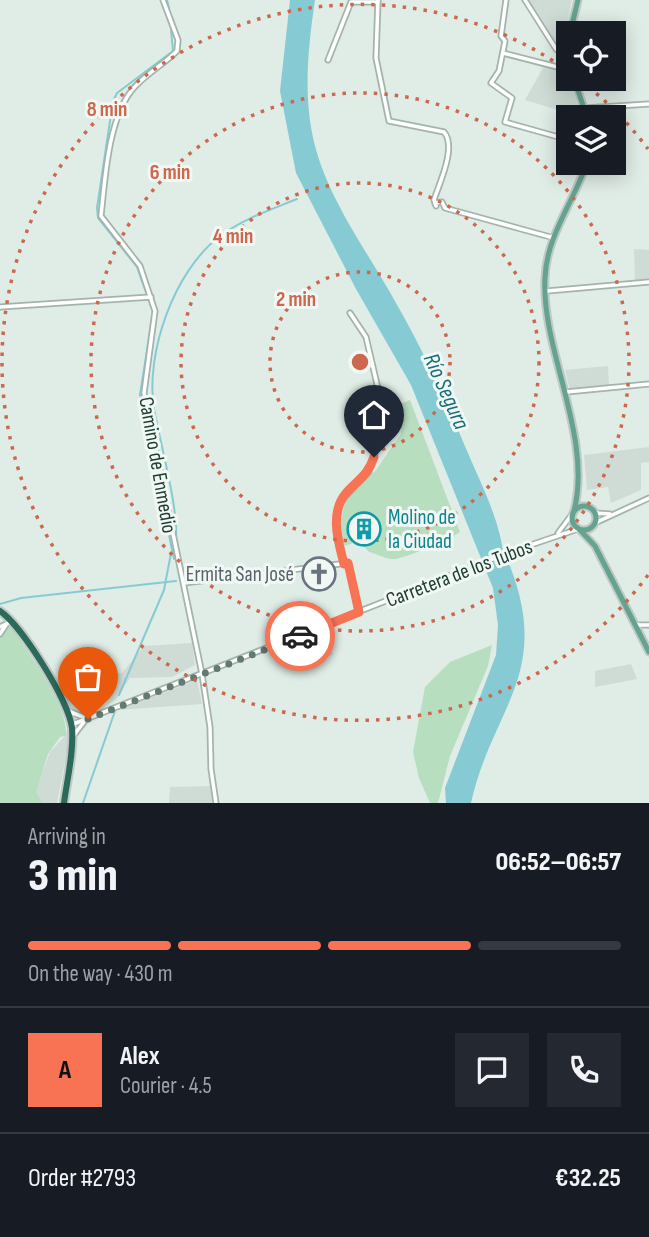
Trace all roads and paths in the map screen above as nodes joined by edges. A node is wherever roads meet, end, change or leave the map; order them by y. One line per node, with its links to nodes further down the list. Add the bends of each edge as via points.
1 (163, 0): 18 (street, Camino de Enmedio, via 178,40 177,51 141,80 122,107 106,168 101,216 140,266)
2 (506, 0): 8 (street, via 500,36 505,41)
3 (525, 0): 7 (street)
4 (578, 0): 6 (main road)
5 (378, 1): 9 (street, via 351,2); 15 (street, via 376,58 389,121 444,132 448,137 435,205 442,202 445,208)
6 (573, 21)
7 (556, 49)
8 (503, 53): 10 (street); 13 (street, via 491,83 512,98 505,122)
9 (328, 60)
10 (556, 67)
11 (649, 104): 12 (street)
12 (626, 105)
13 (556, 136)
14 (582, 175): 15 (main road)
15 (554, 238): 17 (main road)
16 (649, 282): 17 (street)
17 (544, 291): 22 (main road)
18 (150, 298): 19 (street); 34 (street, Camino de Enmedio, via 155,316 144,393)
19 (0, 307)
20 (350, 313): 33 (street, via 366,337 383,429 369,472 339,503 336,527)
21 (649, 384): 22 (street)
22 (566, 392): 23 (main road)
23 (577, 487): 25 (main road); 26 (main road)
24 (649, 498): 28 (street)
25 (589, 507): 26 (main road); 27 (main road)
26 (574, 512): 30 (main road, via 572,521); 31 (street, Carretera de los Tubos)
27 (595, 513): 28 (street); 29 (main road)
28 (612, 513): 29 (street)
29 (594, 525): 30 (main road); 32 (main road)
30 (579, 530): 31 (street, Carretera de los Tubos); 32 (main road)
31 (556, 534): 36 (street, Carretera de los Tubos)
32 (595, 546): 38 (main road)
33 (344, 564): 34 (street); 36 (street, via 348,563)
34 (184, 583): 43 (street, Camino de Enmedio)
35 (0, 611): 37 (highway)
36 (359, 612): 43 (street, Carretera de los Tubos)
37 (10, 622): 40 (street); 41 (street); 44 (highway, via 27,639)
38 (635, 625): 39 (street); 42 (main road)
39 (649, 625)
40 (0, 628)
41 (0, 634)
42 (649, 652)
43 (202, 674): 45 (street, Carretera de los Tubos); 49 (street, Camino de Enmedio)
44 (66, 709): 45 (street); 46 (highway)
45 (88, 719): 46 (street, Carretera de los Tubos); 47 (street, Carretera de los Tubos)
46 (71, 725): 47 (highway)
47 (72, 739): 48 (highway)
48 (64, 803)
49 (216, 803)

